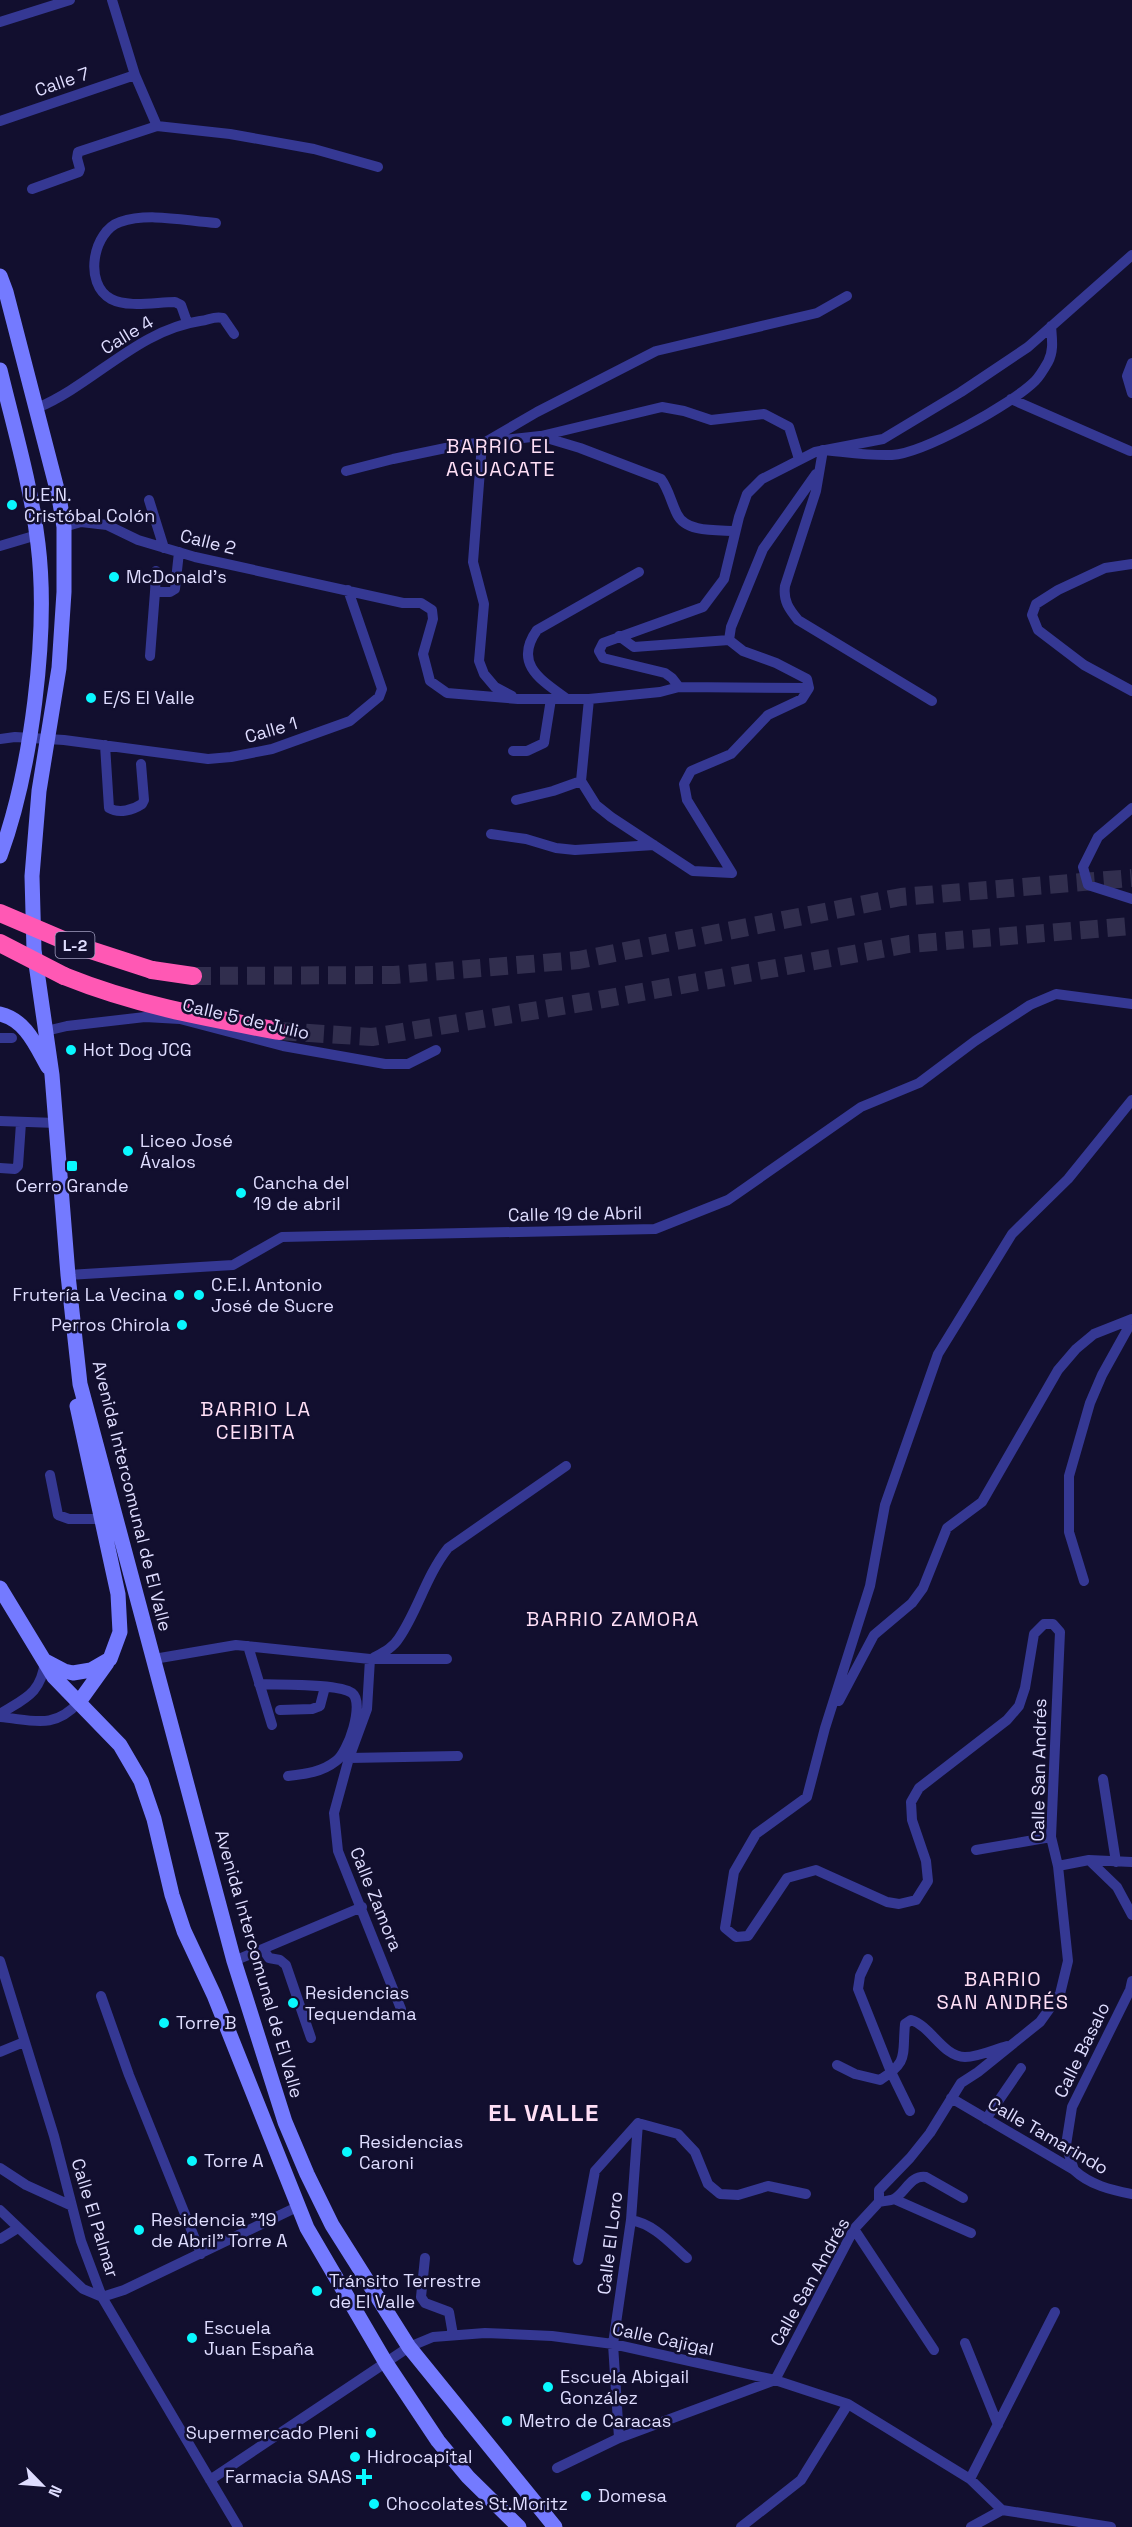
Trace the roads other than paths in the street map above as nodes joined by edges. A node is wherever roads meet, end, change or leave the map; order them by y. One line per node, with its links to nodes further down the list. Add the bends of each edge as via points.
1 (70, 0): 3 (street)
2 (112, 0): 4 (street)
3 (0, 22)
4 (135, 75): 5 (street, Calle 7); 6 (street)
5 (0, 121)
6 (157, 126): 7 (street, via 314,149); 8 (street, via 78,152 79,172)
7 (378, 167)
8 (32, 189)
9 (216, 223): 13 (street, via 158,218 118,222 105,231 97,249 98,284 106,295 122,302 175,302 181,305)
10 (1132, 255): 14 (street)
11 (0, 276): 20 (main road, Avenida Intercomunal de El Valle)
12 (847, 296): 22 (street, via 817,313 656,351)
13 (187, 322): 15 (street, Calle 4, via 223,318); 20 (street, Calle 4, via 134,347 83,384)
14 (1051, 326): 19 (street, via 1049,361 1035,381); 23 (street, via 961,392 883,439)
15 (234, 333)
16 (1132, 363): 18 (street, via 1126,376)
17 (0, 370): 31 (main road)
18 (1132, 393)
19 (1011, 399): 23 (street, via 957,431 893,455); 24 (street)
20 (37, 408): 29 (main road, Avenida Intercomunal de El Valle)
21 (540, 436): 22 (street); 25 (street, via 662,407 711,420 764,414 789,427); 30 (street, via 661,479 668,487 678,517 686,524)
22 (482, 444): 26 (street, via 460,445); 46 (street, via 473,562 484,604 479,661 495,687)
23 (823, 450): 25 (street); 27 (street)
24 (1130, 451)
25 (799, 459): 30 (street, via 762,479 747,494)
26 (346, 471)
27 (818, 472): 41 (street, via 763,549 730,627); 50 (street, via 816,491 785,586 787,607 798,620)
28 (149, 500): 33 (street)
29 (64, 527): 33 (street, Calle 2, via 81,522 107,525); 52 (main road, Avenida Intercomunal de El Valle, via 61,639)
30 (735, 531): 40 (street, via 724,579 703,607)
31 (37, 535): 32 (street); 51 (main road, via 41,630)
32 (0, 546)
33 (164, 548): 34 (street, Calle 2)
34 (179, 552): 38 (street, Calle 2); 39 (street, via 175,589)
35 (1132, 564): 45 (street, via 1105,568 1058,590 1036,604 1032,615 1038,630 1084,665)
36 (156, 571): 39 (street)
37 (639, 572): 48 (street, via 537,630 530,640 528,659 533,673)
38 (348, 590): 46 (street, Calle 2, via 403,603 421,603 432,610 434,619 423,654 430,681 447,693); 54 (street, Calle 1, via 382,689 379,697 350,721 272,749 231,757 208,759)
39 (155, 592): 42 (street)
40 (619, 636): 41 (street, via 634,647); 43 (street, via 603,643 599,651 603,658 665,673)
41 (729, 640): 44 (street, via 743,651 807,679)
42 (150, 656)
43 (679, 687): 44 (street); 49 (street)
44 (809, 688): 61 (street, via 802,699 768,715 731,754 691,771 684,784 687,800 732,873 693,871)
45 (1132, 691)
46 (518, 699): 47 (street)
47 (551, 699): 48 (street); 55 (street, via 544,743 527,751)
48 (567, 699): 49 (street)
49 (589, 699): 57 (street)
50 (932, 700)
51 (28, 738): 52 (street, Calle 1); 53 (street); 62 (main road, via 9,832)
52 (48, 739): 54 (street, Calle 1); 69 (main road, Avenida Intercomunal de El Valle, via 32,876 34,950)
53 (0, 740)
54 (105, 745): 56 (street, via 109,808 120,812 142,804)
55 (513, 751)
56 (141, 764)
57 (581, 781): 58 (street); 61 (street, via 596,805)
58 (516, 800)
59 (1132, 808): 63 (street, via 1098,837 1083,867 1088,885)
60 (491, 834): 61 (street, via 575,850)
61 (654, 845)
62 (0, 856)
63 (1132, 899)
64 (0, 913): 66 (highway, L-2, bridge, via 65,941 152,970)
65 (0, 943): 70 (highway, L-2, bridge, via 108,994 185,1014)
66 (193, 976)
67 (1132, 1004): 80 (street, Calle 19 de Abril, via 1056,994 1030,1005 918,1083 861,1107 728,1200 655,1229 282,1237 233,1265)
68 (0, 1014): 74 (main road, via 16,1020 26,1030)
69 (46, 1031): 73 (street, Calle 5 de Julio, via 146,1017 180,1019 283,1046 384,1064 408,1064); 74 (main road, Avenida Intercomunal de El Valle)
70 (279, 1031)
71 (0, 1038): 72 (street)
72 (12, 1038)
73 (436, 1050)
74 (52, 1075): 78 (main road, Avenida Intercomunal de El Valle)
75 (1132, 1100): 100 (street, via 1068,1179 1012,1234 938,1354 885,1505 870,1587)
76 (0, 1121): 77 (street)
77 (21, 1123): 78 (street); 79 (street, via 18,1166)
78 (56, 1123): 80 (main road, Avenida Intercomunal de El Valle)
79 (0, 1168)
80 (68, 1275): 82 (main road, Avenida Intercomunal de El Valle)
81 (1132, 1320): 86 (street, via 1090,1403 1069,1476 1069,1532); 100 (street, via 1094,1334 1058,1370 982,1502 947,1528 930,1573 912,1603 874,1635)
82 (80, 1384): 85 (main road, via 77,1409); 90 (main road, Avenida Intercomunal de El Valle)
83 (566, 1466): 91 (street, via 448,1548 435,1565 398,1639)
84 (50, 1475): 85 (street, via 58,1515)
85 (100, 1519): 89 (main road, via 120,1611 118,1642)
86 (1084, 1581)
87 (0, 1588): 93 (main road)
88 (248, 1646): 90 (street); 91 (street); 94 (street)
89 (110, 1659): 93 (main road, via 79,1673 64,1671); 96 (main road)
90 (154, 1659): 116 (main road, Avenida Intercomunal de El Valle)
91 (370, 1659): 92 (street); 102 (street, Calle Zamora, via 368,1709)
92 (447, 1659)
93 (45, 1661): 96 (main road, via 64,1689); 98 (street, via 38,1687)
94 (260, 1684): 95 (street); 99 (street)
95 (325, 1687): 97 (street, via 320,1706); 103 (street, via 346,1690 356,1699 355,1721 346,1747 330,1766)
96 (79, 1702): 98 (street, via 51,1722); 139 (main road, via 120,1745 141,1781 184,1931 214,1995)
97 (280, 1710)
98 (0, 1716)
99 (272, 1725)
100 (825, 1728): 105 (street, Calle San Andrés, via 807,1797 756,1834 734,1872 725,1928 736,1938 748,1936 786,1878 816,1870 887,1902 916,1900 928,1881 927,1861 912,1820 910,1802 919,1788 1007,1720 1019,1706 1034,1634 1044,1624 1053,1624 1060,1632)
101 (458, 1756): 102 (street)
102 (349, 1758): 111 (street, Calle Zamora, via 334,1813 338,1851)
103 (288, 1776)
104 (1103, 1779): 108 (street)
105 (1051, 1837): 106 (street); 110 (street, Calle San Andrés)
106 (976, 1850)
107 (1089, 1860): 108 (street); 110 (street); 112 (street, via 1117,1887)
108 (1116, 1862): 109 (street)
109 (1132, 1862)
110 (1058, 1866): 122 (street, Calle San Andrés, via 1068,1961 1064,1985 1040,2022)
111 (362, 1907): 113 (street); 119 (street, Calle Zamora)
112 (1132, 1915)
113 (264, 1949): 116 (street); 120 (street, via 269,1958 286,1965)
114 (868, 1959): 126 (street, via 858,1989)
115 (0, 1961): 121 (street, Calle El Palmar)
116 (234, 1961): 155 (main road, Avenida Intercomunal de El Valle, via 270,2079 307,2174 332,2224)
117 (1132, 1981): 132 (street, Calle Basalo, via 1072,2107 1066,2145)
118 (101, 1996): 146 (street)
119 (401, 2009)
120 (311, 2038)
121 (24, 2042): 123 (street); 138 (street, Calle El Palmar)
122 (1011, 2045): 126 (street, via 964,2057 948,2050 911,2020 905,2024 902,2061); 127 (street, Calle San Andrés, via 961,2083)
123 (0, 2052)
124 (837, 2065): 126 (street, via 880,2080)
125 (1021, 2068): 129 (street)
126 (891, 2072): 128 (street)
127 (951, 2098): 129 (street, Calle Tamarindo); 137 (street, Calle San Andrés, via 930,2133 879,2190)
128 (910, 2111)
129 (986, 2119): 132 (street, Calle Tamarindo)
130 (638, 2123): 133 (street, via 678,2134 695,2152 708,2184 720,2194 738,2195 768,2186); 141 (street, Calle El Loro); 149 (street, via 595,2171)
131 (0, 2168): 138 (street)
132 (1074, 2170): 134 (street, Calle Tamarindo, via 1108,2189)
133 (806, 2194)
134 (1132, 2194)
135 (963, 2198): 136 (street, via 921,2176)
136 (894, 2199): 137 (street); 144 (street)
137 (879, 2202): 143 (street, Calle San Andrés)
138 (72, 2206): 150 (street, Calle El Palmar)
139 (297, 2207): 146 (street); 157 (main road)
140 (0, 2210): 142 (street)
141 (631, 2220): 148 (street, via 652,2228); 154 (street, Calle El Loro)
142 (18, 2228): 145 (street); 150 (street, via 83,2289)
143 (854, 2229): 156 (street); 158 (street, Calle San Andrés)
144 (971, 2233)
145 (0, 2239)
146 (201, 2253): 150 (street)
147 (425, 2258): 152 (street, via 421,2296 428,2305 449,2312)
148 (687, 2258)
149 (578, 2260)
150 (102, 2297): 164 (street, Calle El Palmar)
151 (1054, 2312): 160 (street)
152 (453, 2335): 154 (street, Calle Cajigal, via 552,2336); 155 (street, Calle Cajigal, via 433,2337)
153 (965, 2343): 160 (street)
154 (613, 2344): 158 (street, Calle Cajigal); 161 (street, Calle El Loro)
155 (409, 2347): 157 (street, Calle Cajigal); 168 (main road, Avenida Intercomunal de El Valle)
156 (934, 2350)
157 (386, 2363): 164 (street, Calle Cajigal); 167 (main road, via 438,2441)
158 (775, 2380): 159 (street, Calle Cajigal); 161 (street)
159 (848, 2404): 163 (street, Calle Cajigal); 169 (street, via 801,2480)
160 (998, 2425): 163 (street)
161 (619, 2438): 162 (street)
162 (557, 2468)
163 (970, 2479): 165 (street, Calle Cajigal)
164 (210, 2480): 166 (street, Calle El Palmar)
165 (1002, 2510): 170 (street); 171 (street)
166 (238, 2527)
167 (519, 2527)
168 (555, 2527)
169 (741, 2527)
170 (971, 2527)
171 (1111, 2527)

